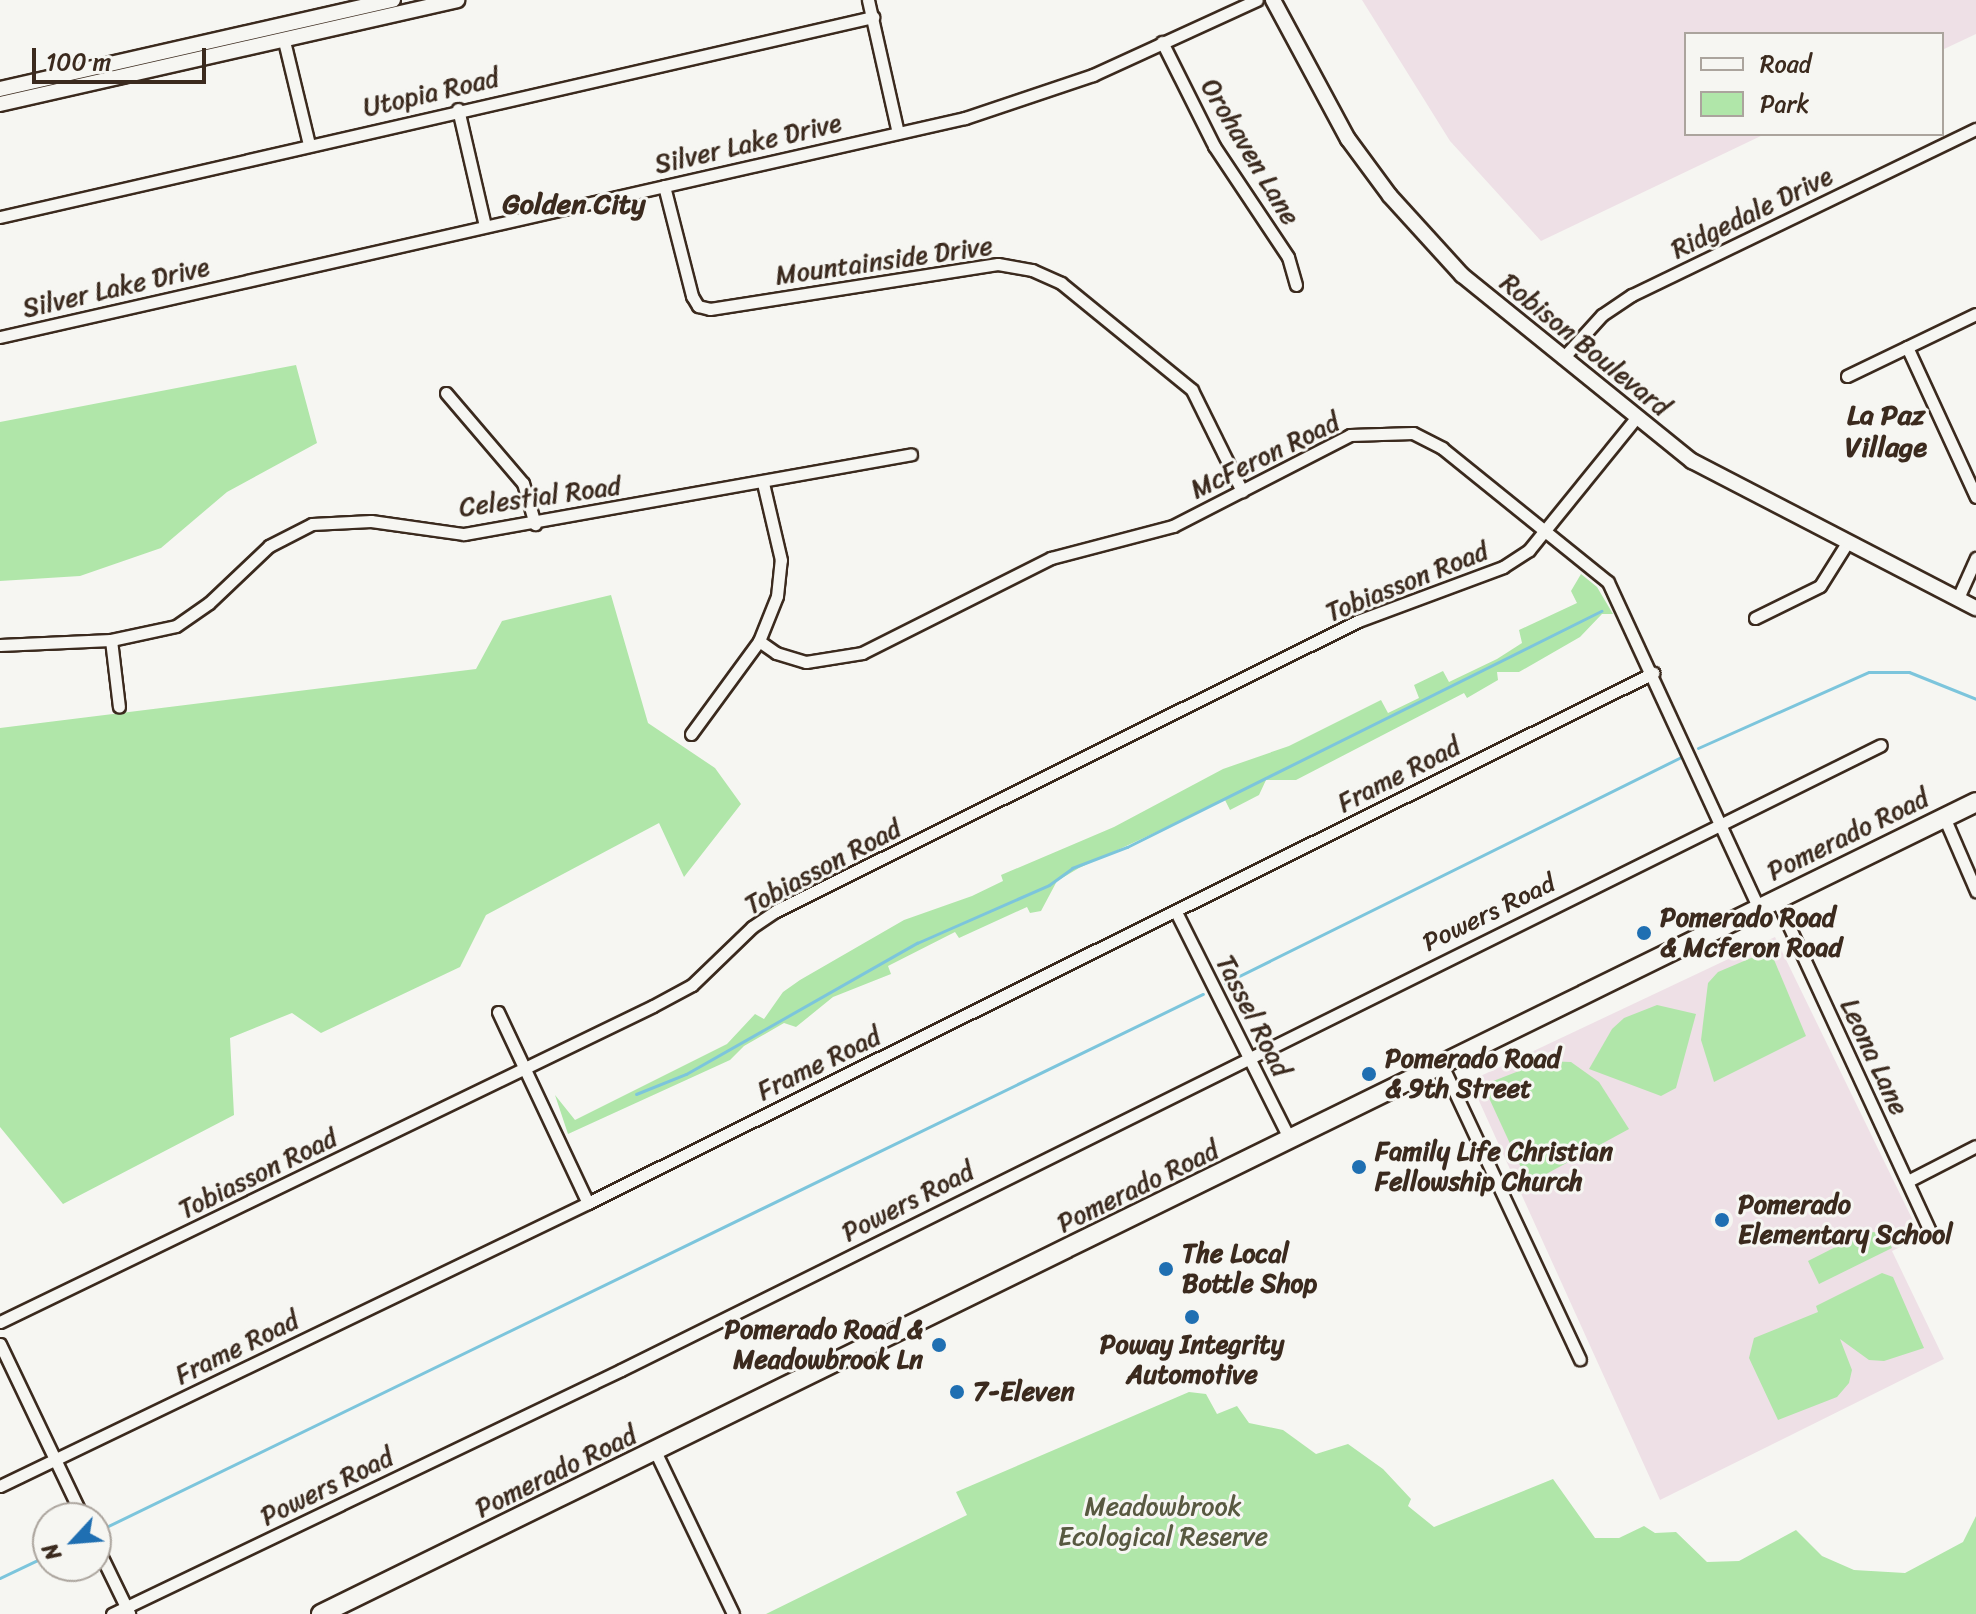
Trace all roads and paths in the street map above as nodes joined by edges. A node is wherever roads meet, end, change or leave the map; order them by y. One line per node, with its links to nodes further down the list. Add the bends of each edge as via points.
1 (393, 0): 7 (street)
2 (457, 0): 8 (street)
3 (868, 0): 6 (street)
4 (1257, 0): 9 (street, Silver Lake Drive)
5 (1273, 0): 23 (street, Robison Boulevard, via 1348,139 1390,196 1462,275)
6 (873, 17): 12 (street, Utopia Road); 14 (street)
7 (280, 26): 8 (street); 10 (street)
8 (284, 41): 11 (street); 15 (street)
9 (1162, 42): 14 (street, Silver Lake Drive, via 1093,75 965,118); 19 (street, Orohaven Lane, via 1214,146 1288,257)
10 (0, 89)
11 (0, 104)
12 (458, 109): 15 (street, Utopia Road); 18 (street)
13 (1976, 129): 23 (street, Ridgedale Drive, via 1632,295 1602,315)
14 (898, 133): 16 (street, Silver Lake Drive)
15 (309, 144): 17 (street, Utopia Road)
16 (664, 186): 18 (street, Silver Lake Drive); 29 (street, Mountainside Drive, via 692,296 698,306 710,309 998,264 1032,270 1061,283 1172,368 1192,390)
17 (0, 217)
18 (485, 226): 21 (street, Silver Lake Drive)
19 (1296, 285)
20 (1976, 314): 22 (street)
21 (0, 337)
22 (1907, 347): 24 (street); 30 (street)
23 (1563, 358): 26 (street, Robison Boulevard)
24 (1847, 376)
25 (446, 393): 31 (street, via 523,483)
26 (1636, 418): 32 (street, Tobiasson Road); 33 (street, Robison Boulevard, via 1724,481)
27 (911, 454): 28 (street, Celestial Road)
28 (763, 483): 31 (street, Celestial Road); 39 (street, via 781,560 777,596)
29 (1242, 491): 32 (street, McFeron Road, via 1350,435 1413,433 1442,448); 39 (street, McFeron Road, via 1161,531 1051,558 862,653 806,662 776,653)
30 (1976, 497)
31 (535, 524): 38 (street, Celestial Road, via 464,534 371,521 312,524 269,546 209,603 176,626)
32 (1546, 531): 41 (street, McFeron Road, via 1608,582); 55 (street, Tobiasson Road, via 1503,567 1358,621 776,911 692,985)
33 (1847, 543): 35 (street, Robison Boulevard); 37 (street, via 1820,586)
34 (1976, 558): 35 (street)
35 (1958, 598): 36 (street, Robison Boulevard)
36 (1976, 608)
37 (1755, 618)
38 (111, 640): 40 (street, Celestial Road); 42 (street)
39 (759, 641): 43 (street)
40 (0, 645)
41 (1653, 673): 47 (street, McFeron Road); 51 (street, Frame Road)
42 (119, 707)
43 (691, 734)
44 (1881, 745): 47 (street, Powers Road)
45 (1976, 802): 46 (main road, Pomerado Road)
46 (1944, 817): 48 (street); 49 (main road, Pomerado Road)
47 (1722, 823): 50 (street, McFeron Road); 53 (street, Powers Road)
48 (1976, 891)
49 (1776, 898): 50 (main road, Pomerado Road); 58 (street, Leona Lane)
50 (1758, 907): 54 (main road, Pomerado Road)
51 (1176, 912): 53 (street, Tassel Road); 59 (street, Frame Road)
52 (498, 1012): 55 (street)
53 (1248, 1057): 56 (street, Tassel Road); 69 (street, Powers Road)
54 (1442, 1065): 56 (main road, Pomerado Road); 63 (street)
55 (525, 1070): 59 (street); 61 (street, Tobiasson Road)
56 (1290, 1140): 64 (main road, Pomerado Road)
57 (1976, 1146): 58 (street)
58 (1908, 1181): 60 (street, Leona Lane)
59 (588, 1203): 65 (street, Frame Road)
60 (1932, 1235)
61 (0, 1322)
62 (0, 1344): 65 (street)
63 (1580, 1359)
64 (656, 1453): 71 (main road, Pomerado Road); 72 (street)
65 (55, 1459): 66 (street, Frame Road); 67 (street)
66 (0, 1486)
67 (75, 1502)
68 (112, 1578): 69 (street)
69 (128, 1610): 70 (street, Powers Road)
70 (112, 1614)
71 (321, 1614)
72 (733, 1614)

